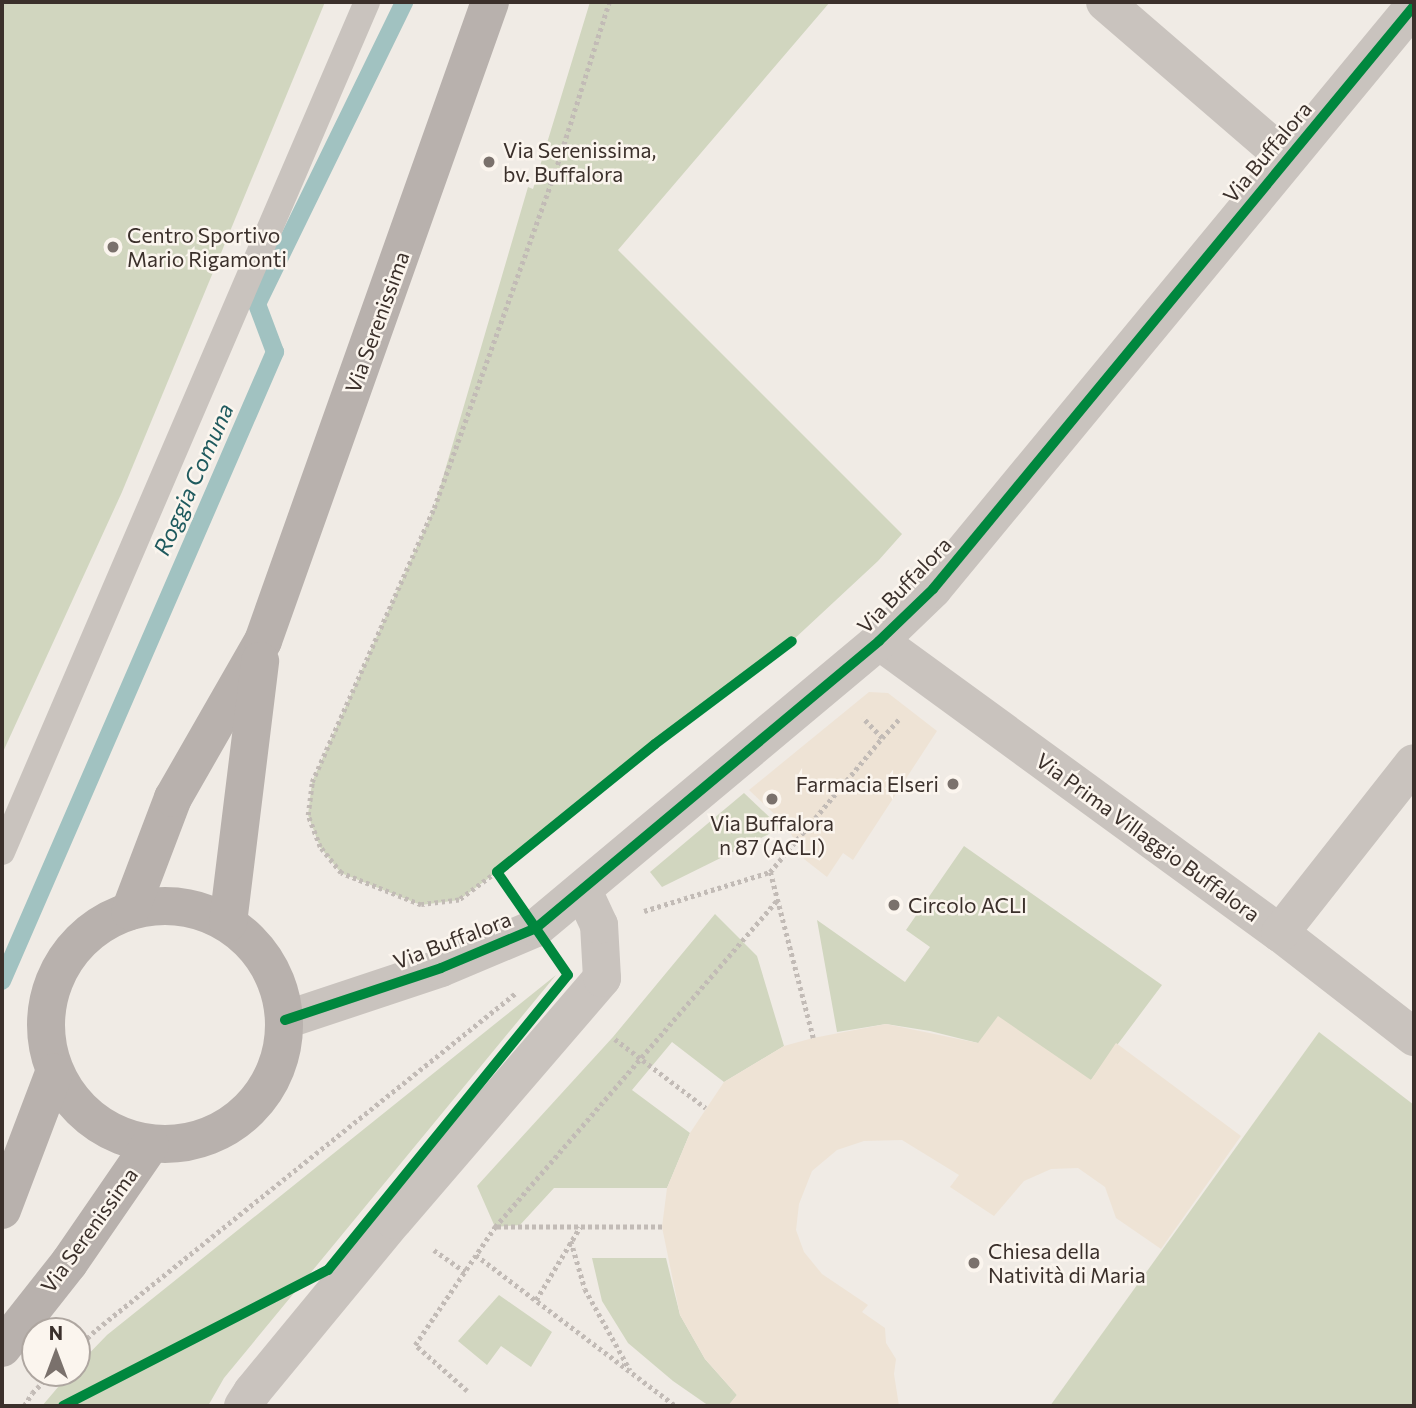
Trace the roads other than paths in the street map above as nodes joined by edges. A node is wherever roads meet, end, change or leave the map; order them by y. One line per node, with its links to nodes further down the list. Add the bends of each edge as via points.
1 (367, 2): 9 (lane)
2 (490, 2): 6 (main road, Via Serenissima)
3 (1105, 2): 5 (street, Via Buffalora)
4 (1414, 6): 5 (street, Via Buffalora)
5 (1286, 158): 7 (street, Via Buffalora, via 933,590)
6 (263, 641): 11 (main road, Via Serenissima, via 173,797); 12 (main road, Via Serenissima)
7 (879, 641): 10 (street, Via Buffalora); 13 (street, Via Prima Villaggio Buffalora)
8 (1414, 762): 13 (street)
9 (2, 852)
10 (583, 891): 14 (street, Via Buffalora, via 536,928 441,968); 20 (street, via 599,925 602,978)
11 (130, 911): 12 (main road, Via Serenissima, via 163,906 197,910); 16 (main road, Via Serenissima, via 99,925 74,947 55,975 46,1007 46,1040)
12 (228, 923): 14 (main road, Via Serenissima, via 254,944 276,979)
13 (1280, 933): 15 (street, Via Prima Villaggio Buffalora)
14 (285, 1020): 17 (main road, Via Serenissima, via 279,1061 261,1098 230,1126 192,1142)
15 (1414, 1037)
16 (54, 1073): 17 (main road, Via Serenissima, via 77,1107 110,1133); 18 (main road)
17 (150, 1145): 19 (main road, Via Serenissima, via 69,1263)
18 (2, 1210)
19 (2, 1348)
20 (256, 1401)

